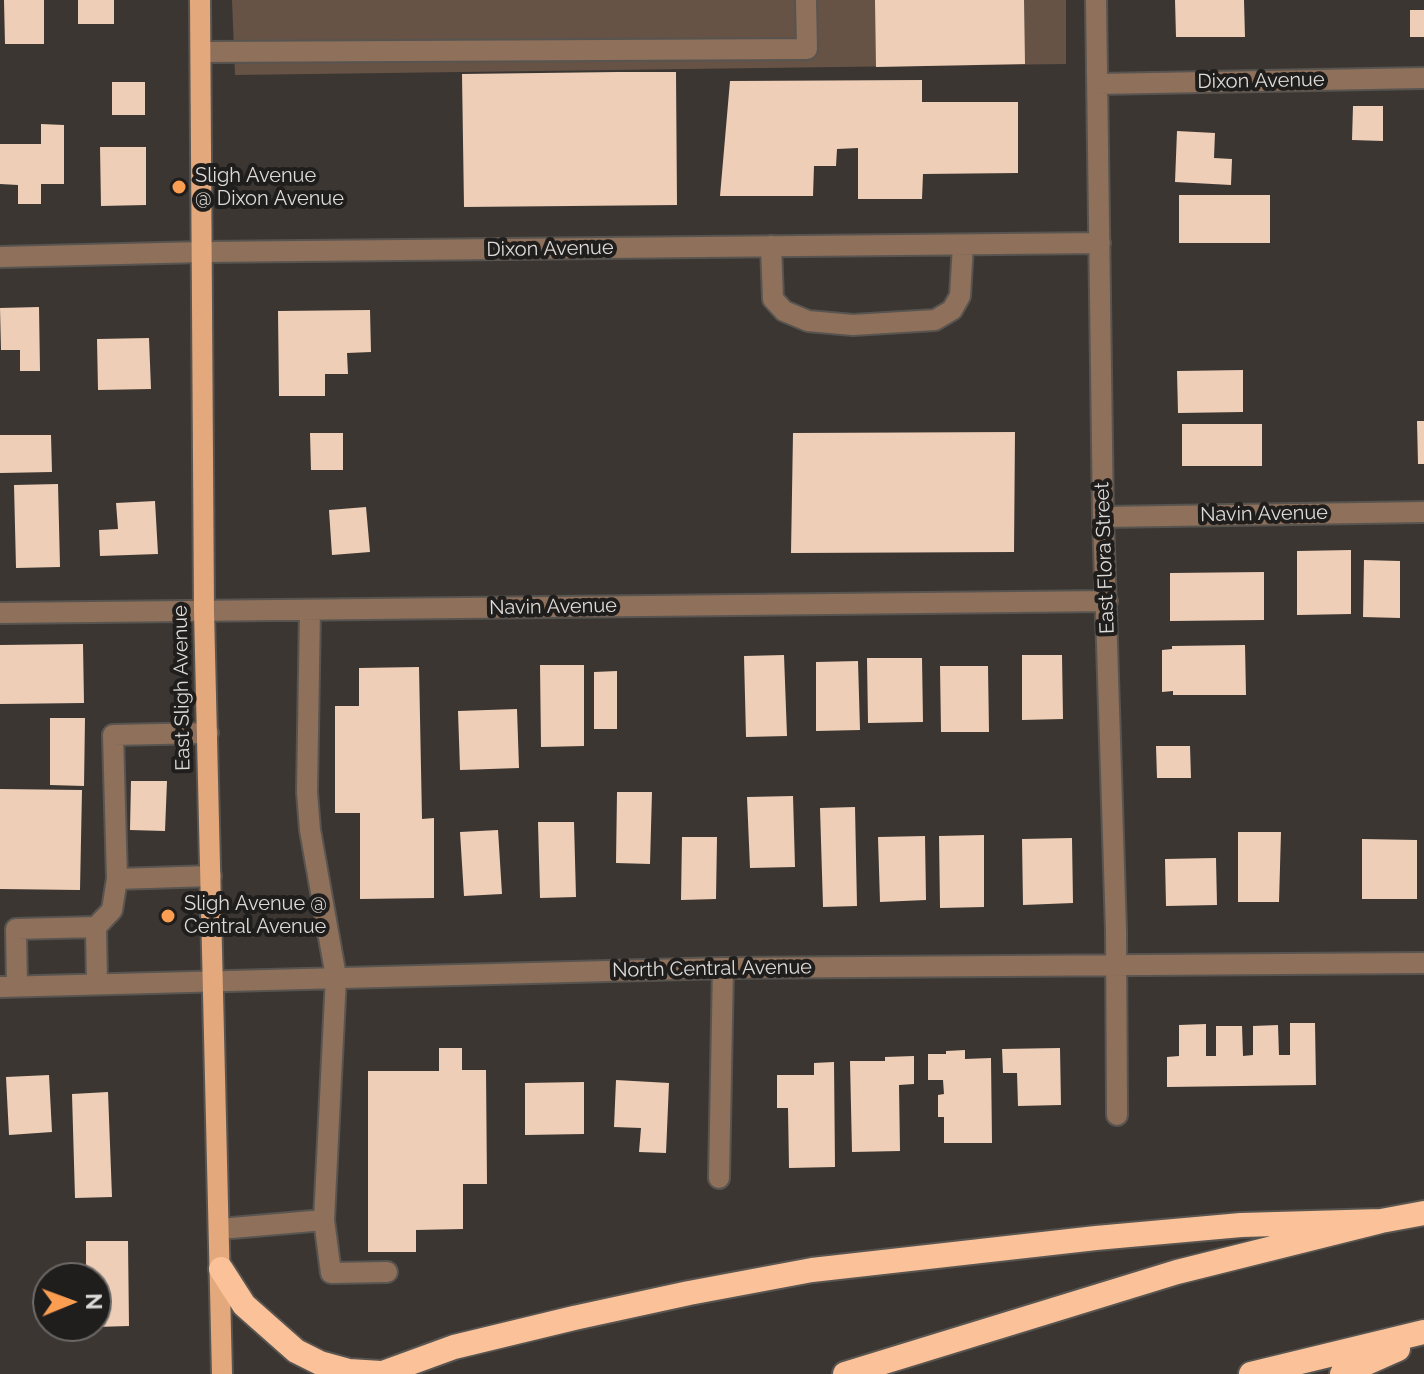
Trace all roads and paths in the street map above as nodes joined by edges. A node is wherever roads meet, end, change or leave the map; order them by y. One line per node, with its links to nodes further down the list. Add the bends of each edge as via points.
1 (200, 0): 4 (main road, East Sligh Avenue)
2 (806, 0): 4 (street, via 807,49)
3 (1096, 0): 6 (street, East Flora Street)
4 (201, 52): 10 (main road, East Sligh Avenue)
5 (1424, 78): 6 (street, Dixon Avenue)
6 (1098, 84): 7 (street, East Flora Street)
7 (1100, 243): 8 (street, Dixon Avenue); 13 (street, East Flora Street)
8 (963, 245): 9 (street, Dixon Avenue); 9 (street, via 960,296 952,310 935,320 853,325 808,321 784,311 773,299)
9 (771, 246): 10 (street, Dixon Avenue)
10 (203, 252): 11 (street, Dixon Avenue); 16 (main road, East Sligh Avenue)
11 (0, 257)
12 (1424, 512): 13 (street, Navin Avenue)
13 (1103, 517): 14 (street, East Flora Street)
14 (1107, 601): 15 (street, Navin Avenue); 23 (street, East Flora Street)
15 (310, 610): 16 (street, Navin Avenue); 25 (street, via 307,792)
16 (204, 611): 17 (street, Navin Avenue); 18 (main road, East Sligh Avenue)
17 (0, 613)
18 (208, 733): 19 (main road, East Sligh Avenue); 20 (street, via 113,735)
19 (211, 876): 20 (street); 26 (main road, East Sligh Avenue)
20 (117, 879): 21 (street, via 112,910)
21 (96, 927): 27 (street); 28 (street, via 16,929)
22 (1424, 963): 23 (street, North Central Avenue)
23 (1116, 965): 24 (street, North Central Avenue); 29 (street, East Flora Street)
24 (723, 968): 25 (street, North Central Avenue); 30 (street)
25 (336, 977): 26 (street, North Central Avenue); 32 (street)
26 (214, 980): 27 (street, North Central Avenue); 34 (main road, East Sligh Avenue)
27 (97, 984): 28 (street, North Central Avenue)
28 (9, 986)
29 (1117, 1115)
30 (719, 1178)
31 (1424, 1213): 33 (highway)
32 (324, 1220): 34 (street); 36 (street, via 331,1273)
33 (1381, 1221): 39 (highway, via 1212,1228 812,1270 574,1318 454,1347); 40 (highway, via 1177,1272)
34 (220, 1229): 35 (main road, East Sligh Avenue)
35 (221, 1269): 38 (main road, East Sligh Avenue); 39 (highway, via 244,1305 296,1351 349,1371)
36 (387, 1272)
37 (1424, 1334): 41 (highway); 42 (highway)
38 (222, 1374)
39 (380, 1374)
40 (845, 1374)
41 (1251, 1374)
42 (1342, 1374)

